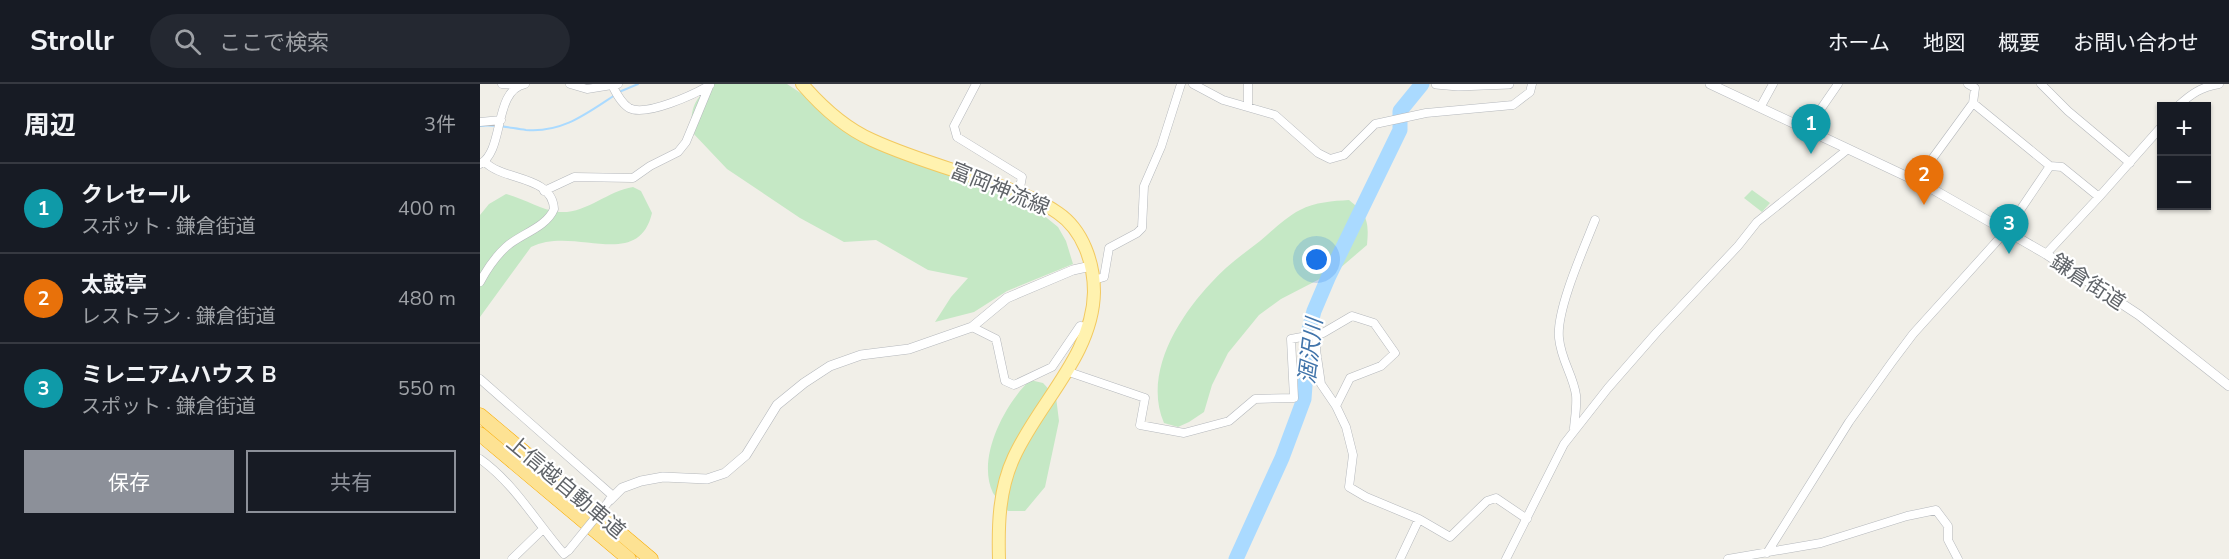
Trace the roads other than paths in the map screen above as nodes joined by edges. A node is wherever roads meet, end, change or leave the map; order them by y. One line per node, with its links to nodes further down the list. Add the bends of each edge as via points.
1 (502, 84): 19 (street)
2 (570, 84): 3 (street, via 588,89)
3 (615, 84): 4 (street, via 623,103 640,110 699,92)
4 (710, 84): 33 (street, via 678,152 633,178 574,177)
5 (802, 84): 34 (main road, 富岡神流線, via 844,123 870,139)
6 (976, 84): 34 (street, via 954,126 957,138 1022,177)
7 (1181, 84): 40 (street, via 1144,186 1142,228 1109,248 1104,277)
8 (1193, 84): 22 (street, via 1223,100)
9 (1248, 84): 22 (street)
10 (1436, 84): 11 (street)
11 (1509, 84)
12 (1532, 84): 22 (street, via 1530,92 1513,105 1426,113 1375,124 1344,155 1330,159 1275,115)
13 (1710, 84): 23 (street, 鎌倉街道)
14 (1773, 84): 23 (street)
15 (1838, 84): 26 (street)
16 (1968, 84): 21 (street, via 1975,88)
17 (2041, 84): 30 (street)
18 (2219, 84): 20 (street, via 2205,86)
19 (522, 85): 24 (street, via 507,98)
20 (2182, 102)
21 (1972, 103): 31 (street); 32 (street)
22 (1248, 106)
23 (1761, 106): 26 (street, 鎌倉街道)
24 (501, 120): 25 (street); 29 (street)
25 (480, 122)
26 (1807, 129): 28 (street, 鎌倉街道)
27 (2157, 132): 30 (street)
28 (1848, 149): 32 (street, 鎌倉街道); 50 (street, via 1757,222)
29 (482, 163): 33 (street, via 533,182)
30 (2130, 163): 35 (street)
31 (2050, 166): 35 (street, via 2062,167); 37 (street)
32 (1916, 181): 37 (street, 鎌倉街道)
33 (544, 191): 41 (street, via 554,205 550,216 507,246)
34 (1019, 193): 39 (main road, 富岡神流線, via 1059,213 1071,225 1088,253)
35 (2099, 197): 38 (street)
36 (1595, 220): 50 (street, via 1559,319 1563,360 1576,396)
37 (2006, 231): 38 (street, 鎌倉街道); 59 (street, via 1892,362 1849,422)
38 (2046, 254): 47 (street, 鎌倉街道, via 2139,315)
39 (1091, 266): 40 (main road, 富岡神流線); 42 (street, via 1007,298)
40 (1094, 280): 43 (main road, 富岡神流線, via 1094,309)
41 (480, 282)
42 (972, 327): 43 (street, via 996,339 1005,381 1014,385 1052,367 1080,326); 55 (street, via 909,350 861,355 830,366 777,405 746,455 725,473 715,478 663,477 641,481 622,488)
43 (1089, 327): 45 (main road, 富岡神流線)
44 (1317, 334): 45 (street, via 1291,339 1294,398 1255,399 1229,421 1184,433 1140,425 1145,398); 48 (street, via 1321,384); 48 (street, via 1352,316 1374,323 1395,352 1381,366 1350,378)
45 (1066, 371): 63 (main road, 富岡神流線, via 1013,459 1000,503)
46 (480, 379): 55 (street)
47 (2229, 386)
48 (1336, 406): 56 (street, via 1353,455 1349,487)
49 (480, 415): 62 (highway, 上信越自動車道)
50 (1574, 429): 57 (street)
51 (480, 434): 61 (highway, 上信越自動車道)
52 (480, 459): 53 (street)
53 (491, 466): 54 (street); 58 (street, via 515,491)
54 (480, 469)
55 (611, 499): 58 (street, bridge, via 564,554)
56 (1419, 519): 57 (street, via 1450,537 1487,501 1496,498); 64 (street)
57 (1527, 519): 65 (street)
58 (542, 530): 60 (street)
59 (1767, 553): 66 (street); 67 (street, via 1821,543 1936,510 1948,526 1948,540)
60 (512, 559)
61 (629, 559)
62 (651, 559)
63 (999, 559)
64 (1400, 559)
65 (1506, 559)
66 (1728, 559)
67 (1958, 559)

